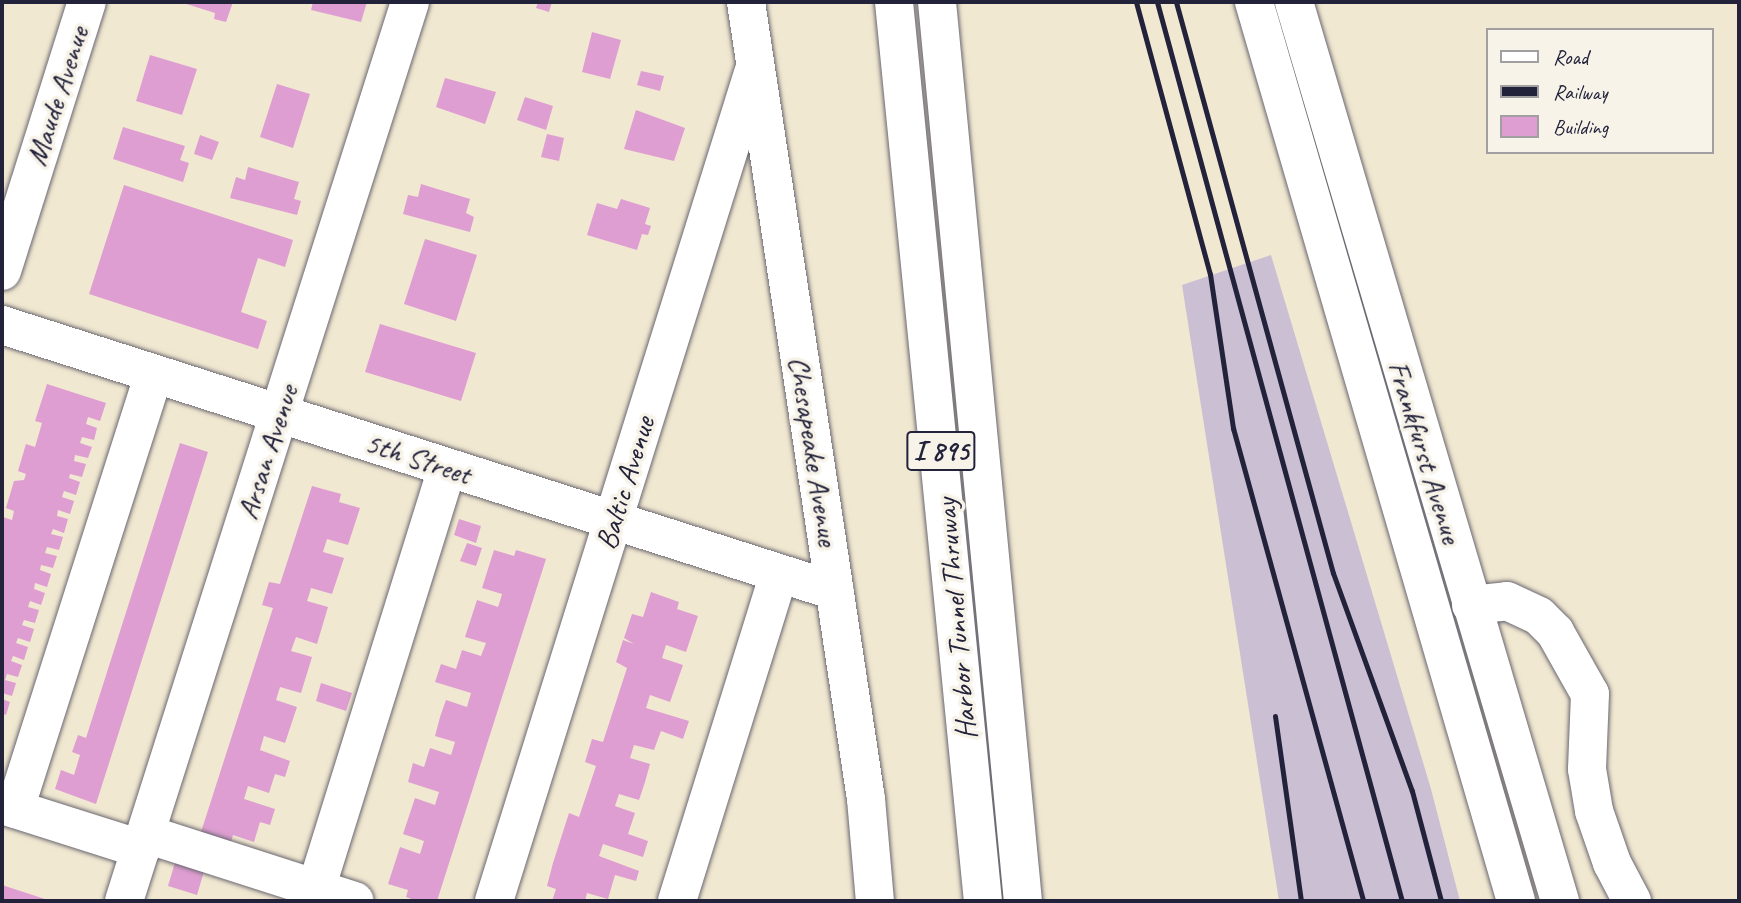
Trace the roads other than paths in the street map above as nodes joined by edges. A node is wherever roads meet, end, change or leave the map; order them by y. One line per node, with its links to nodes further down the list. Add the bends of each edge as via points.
1 (87, 2): 9 (main road, Maude Avenue)
2 (410, 2): 12 (main road, Arsan Avenue)
3 (747, 2): 8 (main road, Chesapeake Avenue)
4 (894, 2): 27 (main road, Harbor Tunnel Thruway / I 895)
5 (937, 2): 28 (main road, Harbor Tunnel Thruway / I 895)
6 (1254, 2): 18 (main road, Frankfurst Avenue)
7 (1294, 2): 17 (main road, Frankfurst Avenue)
8 (756, 64): 14 (main road, Baltic Avenue); 16 (main road, Chesapeake Avenue)
9 (2, 271)
10 (2, 325): 11 (main road, 5th Street)
11 (153, 374): 12 (main road, 5th Street); 19 (main road)
12 (279, 414): 13 (main road, 5th Street); 20 (main road, Arsan Avenue)
13 (447, 468): 14 (main road, 5th Street); 21 (main road)
14 (613, 521): 15 (main road, 5th Street); 24 (main road, Baltic Avenue)
15 (779, 573): 16 (main road, 5th Street); 25 (main road)
16 (835, 591): 26 (main road, Chesapeake Avenue, via 866,799)
17 (1471, 605): 18 (main road); 30 (main road, Frankfurst Avenue); 31 (main road, via 1507,601 1539,617 1555,632 1590,694 1587,769 1594,811 1612,863)
18 (1433, 616): 29 (main road, Frankfurst Avenue)
19 (9, 807): 20 (main road)
20 (143, 841): 21 (main road); 22 (main road, Arsan Avenue)
21 (316, 889): 23 (main road)
22 (124, 901)
23 (355, 901)
24 (494, 901)
25 (677, 901)
26 (875, 901)
27 (983, 901)
28 (1023, 901)
29 (1516, 901)
30 (1560, 901)
31 (1632, 901)

